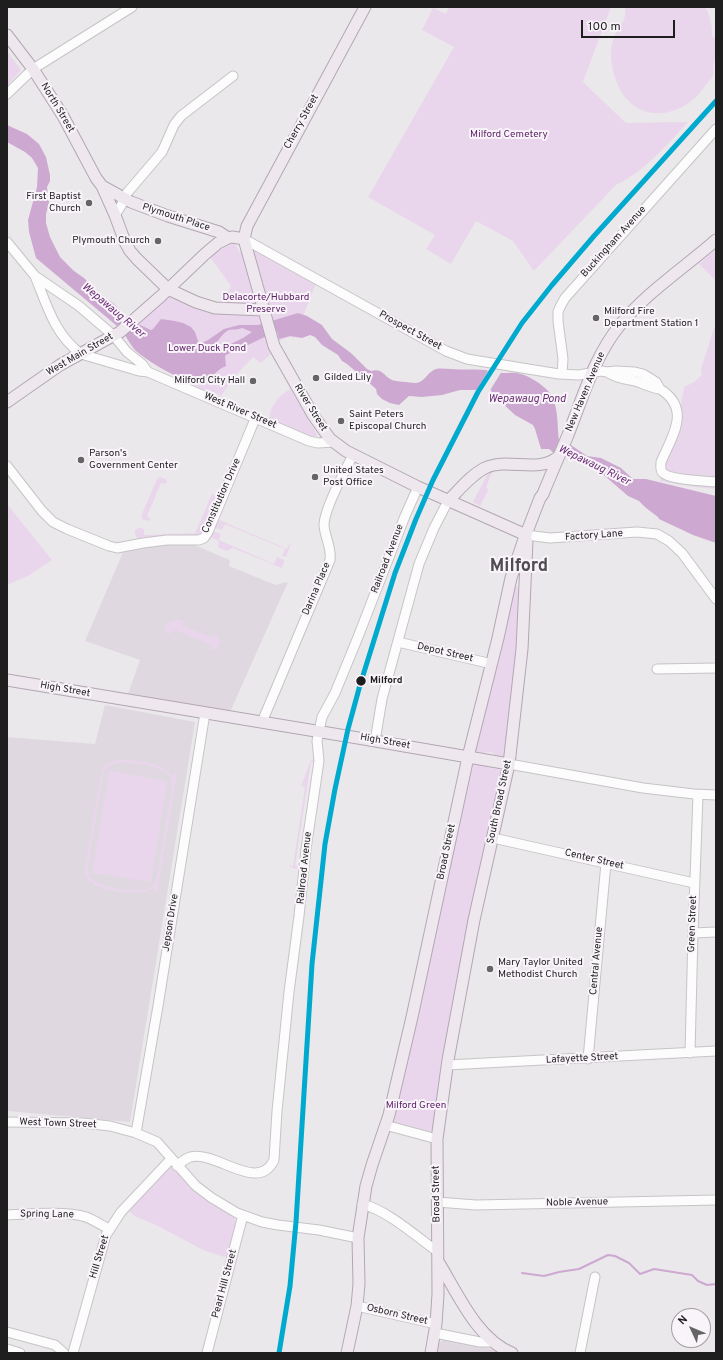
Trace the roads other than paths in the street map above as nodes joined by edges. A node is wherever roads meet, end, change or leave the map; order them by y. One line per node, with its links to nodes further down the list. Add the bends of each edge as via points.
1 (132, 7): 4 (street)
2 (365, 7): 12 (main road, Cherry Street, via 247,226)
3 (7, 35): 4 (main road, North Street)
4 (34, 69): 6 (street); 8 (main road, North Street)
5 (234, 76): 9 (street, via 181,116 174,124 162,152)
6 (7, 94)
7 (716, 129): 22 (street, Buckingham Avenue, via 565,298 558,312)
8 (102, 186): 9 (main road, North Street); 10 (main road, North Street)
9 (124, 199): 10 (street); 11 (main road, Plymouth Place, via 219,232)
10 (115, 215): 16 (main road, North Street, via 130,251)
11 (228, 238): 12 (main road); 16 (main road, West Main Street, via 205,254)
12 (244, 239): 17 (main road, River Street); 22 (street, Prospect Street, via 446,351 478,361)
13 (716, 240): 21 (main road, New Haven Avenue, via 632,312 616,331)
14 (7, 242): 15 (street, West River Street)
15 (35, 276): 18 (street, West River Street); 19 (street, West River Street, via 53,322)
16 (168, 289): 17 (main road, North Street, via 215,308); 18 (main road, West Main Street)
17 (264, 314): 25 (main road, River Street, via 274,346 313,415)
18 (118, 333): 19 (main road, West Main Street); 20 (street, West River Street, via 127,352)
19 (81, 354): 20 (street, West River Street); 23 (main road, West Main Street)
20 (148, 372): 24 (street, West River Street)
21 (592, 372): 22 (street, Prospect Street, via 579,375); 27 (main road, New Haven Avenue); 30 (street, Prospect Street, via 607,372 614,377 660,389 673,400 678,412 675,428 661,462 662,472 669,476)
22 (562, 374)
23 (7, 402)
24 (255, 419): 25 (street, West River Street, via 309,441); 29 (street, Constitution Drive, via 208,532 199,540 155,541 117,548 104,544 53,522)
25 (334, 442): 26 (main road, River Street)
26 (353, 455): 31 (main road, River Street); 44 (street, Darina Place, via 325,519 330,560)
27 (559, 456): 28 (main road, via 549,463); 32 (main road, New Haven Avenue)
28 (534, 465): 32 (main road, via 544,476); 33 (main road, via 486,467)
29 (7, 466)
30 (716, 482)
31 (418, 487): 33 (main road, River Street); 45 (street, Railroad Avenue)
32 (540, 498): 34 (main road, New Haven Avenue)
33 (448, 501): 34 (main road, River Street); 38 (street, via 419,564)
34 (526, 535): 35 (main road, Broad Street); 36 (main road, South Broad Street); 37 (street, Factory Lane, via 550,538 645,532 662,536 682,553)
35 (511, 578): 36 (main road); 39 (main road, Broad Street)
36 (525, 583): 48 (main road, South Broad Street, via 522,649)
37 (716, 600)
38 (398, 642): 39 (street, Depot Street); 46 (street, via 382,699)
39 (492, 664): 47 (main road, Broad Street)
40 (716, 668): 41 (street)
41 (657, 669)
42 (7, 680): 43 (main road, High Street)
43 (205, 713): 44 (main road, High Street); 62 (street, Jepson Drive)
44 (262, 722): 45 (main road, High Street)
45 (318, 731): 46 (main road, High Street); 64 (street, Railroad Avenue, via 319,761 289,992 274,1160 268,1168 258,1174 200,1157)
46 (375, 741): 47 (main road, High Street)
47 (468, 758): 48 (main road, High Street); 61 (main road, Broad Street, via 412,1017)
48 (509, 764): 49 (street, High Street); 51 (main road, South Broad Street)
49 (698, 795): 50 (street, High Street); 53 (street, Green Street)
50 (716, 795)
51 (493, 838): 52 (street, Center Street); 59 (main road, South Broad Street, via 474,920)
52 (606, 863): 53 (street, Center Street); 58 (street, Central Avenue)
53 (694, 883): 55 (street, Green Street)
54 (716, 932): 55 (street)
55 (693, 933): 57 (street, Green Street)
56 (716, 1052): 57 (street, Lafayette Street)
57 (690, 1053): 58 (street, Lafayette Street)
58 (588, 1059): 59 (street, Lafayette Street)
59 (447, 1065): 63 (main road, Broad Street)
60 (7, 1122): 62 (street, West Town Street, via 83,1123 110,1126)
61 (385, 1125): 63 (street); 67 (main road, via 368,1175)
62 (136, 1133): 64 (street, West Town Street, via 157,1142)
63 (437, 1139): 66 (main road, Broad Street)
64 (174, 1162): 69 (street, West Town Street, via 204,1193); 70 (street, Hill Street, via 121,1212)
65 (716, 1200): 66 (street, Noble Avenue, via 476,1205)
66 (437, 1202): 72 (main road, Broad Street)
67 (362, 1204): 71 (main road); 72 (street, via 382,1212)
68 (7, 1215): 70 (street, Spring Lane, via 82,1216)
69 (243, 1216): 71 (street, West Town Street, via 278,1225); 82 (street, Pearl Hill Street)
70 (109, 1229): 81 (street, Hill Street, via 101,1246)
71 (358, 1238): 74 (main road)
72 (438, 1257): 75 (main road, Broad Street, via 438,1309); 77 (main road, via 466,1309)
73 (595, 1277): 86 (street)
74 (357, 1306): 75 (street, Osborn Street); 83 (main road)
75 (435, 1328): 77 (street, Osborn Street, via 480,1342); 84 (main road, Broad Street)
76 (7, 1332): 80 (street, via 55,1345)
77 (492, 1342): 85 (main road)
78 (7, 1349): 79 (street)
79 (20, 1353)
80 (64, 1353)
81 (73, 1353)
82 (207, 1353)
83 (347, 1353)
84 (431, 1353)
85 (512, 1353)
86 (580, 1353)

